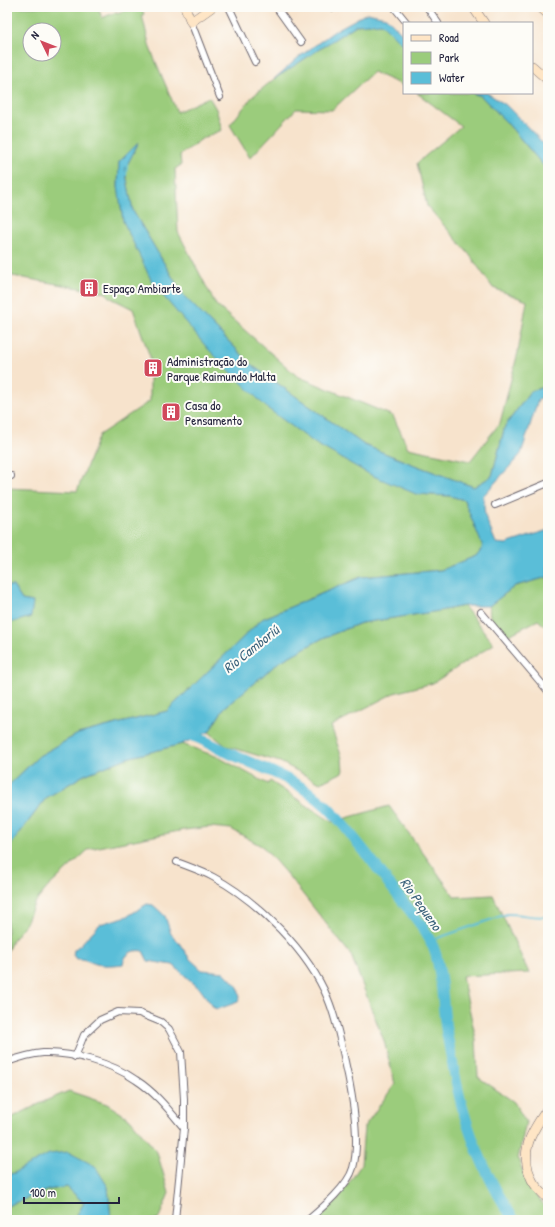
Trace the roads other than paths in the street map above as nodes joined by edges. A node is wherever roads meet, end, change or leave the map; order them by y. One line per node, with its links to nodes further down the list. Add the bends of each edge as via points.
1 (185, 7): 10 (main road)
2 (212, 7): 10 (main road)
3 (228, 7): 15 (street)
4 (276, 7): 14 (street)
5 (394, 7): 11 (street)
6 (427, 7): 12 (street)
7 (473, 7): 13 (main road)
8 (540, 7): 9 (main road)
9 (548, 14)
10 (191, 22): 18 (street)
11 (406, 22)
12 (437, 22)
13 (481, 22)
14 (301, 42)
15 (255, 62)
16 (533, 67): 17 (main road)
17 (548, 80)
18 (220, 97)
19 (548, 483): 20 (street)
20 (495, 505)
21 (482, 612): 22 (street)
22 (548, 691)
23 (177, 862): 30 (street, via 213,877 238,893 275,923 317,975 328,999 337,1026 350,1085 356,1139 353,1169 343,1186)
24 (76, 1057): 25 (street, via 42,1053); 27 (street, via 111,1066 137,1080 162,1101); 27 (street, via 84,1035 100,1020 118,1012 139,1013 161,1022 169,1029 181,1052)
25 (7, 1062)
26 (548, 1108): 28 (main road, via 533,1131 526,1148 526,1164 532,1181)
27 (184, 1128): 29 (street)
28 (548, 1199)
29 (174, 1220)
30 (308, 1220)

